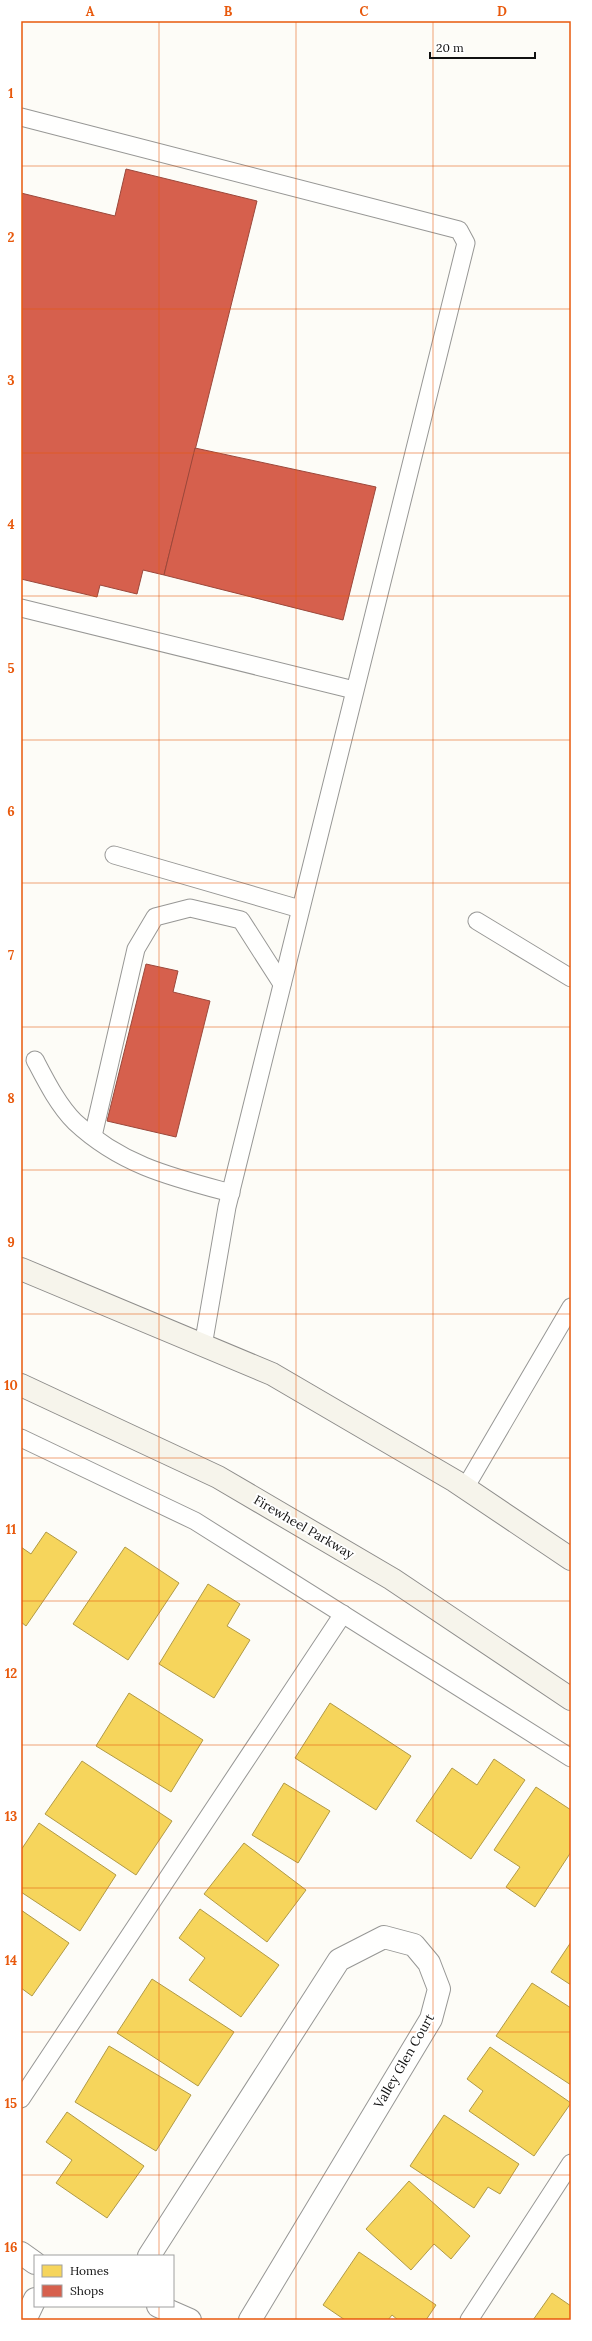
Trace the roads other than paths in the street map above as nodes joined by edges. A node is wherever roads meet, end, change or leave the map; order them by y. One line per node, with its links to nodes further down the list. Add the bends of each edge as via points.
1 (21, 116): 3 (lane, via 459,230 466,243)
2 (21, 608): 3 (lane)
3 (354, 690): 5 (lane)
4 (114, 855): 5 (lane)
5 (300, 909): 8 (lane)
6 (477, 921): 7 (lane)
7 (571, 978)
8 (282, 984): 10 (lane, via 242,920 190,908 155,917 136,949); 11 (lane)
9 (36, 1060): 10 (lane, via 50,1088 74,1121)
10 (93, 1136): 11 (lane, via 116,1154 164,1176)
11 (231, 1193): 14 (lane)
12 (21, 1270): 14 (main road)
13 (568, 1318): 17 (lane)
14 (203, 1346): 17 (main road, via 272,1374)
15 (21, 1385): 20 (main road, Firewheel Parkway, via 218,1477 392,1579)
16 (21, 1438): 19 (lane, via 195,1521)
17 (465, 1488): 18 (main road)
18 (571, 1559)
19 (343, 1614): 21 (lane); 22 (lane)
20 (571, 1699)
21 (571, 1758)
22 (21, 2099)
23 (571, 2163): 32 (lane)
24 (21, 2253): 26 (street)
25 (150, 2255): 31 (street, Valley Glen Court, via 339,1960 384,1937 414,1945 429,1963 440,1989 431,2019)
26 (34, 2262)
27 (34, 2301): 29 (street)
28 (160, 2307): 30 (street)
29 (25, 2320)
30 (190, 2320)
31 (250, 2320)
32 (469, 2320)

